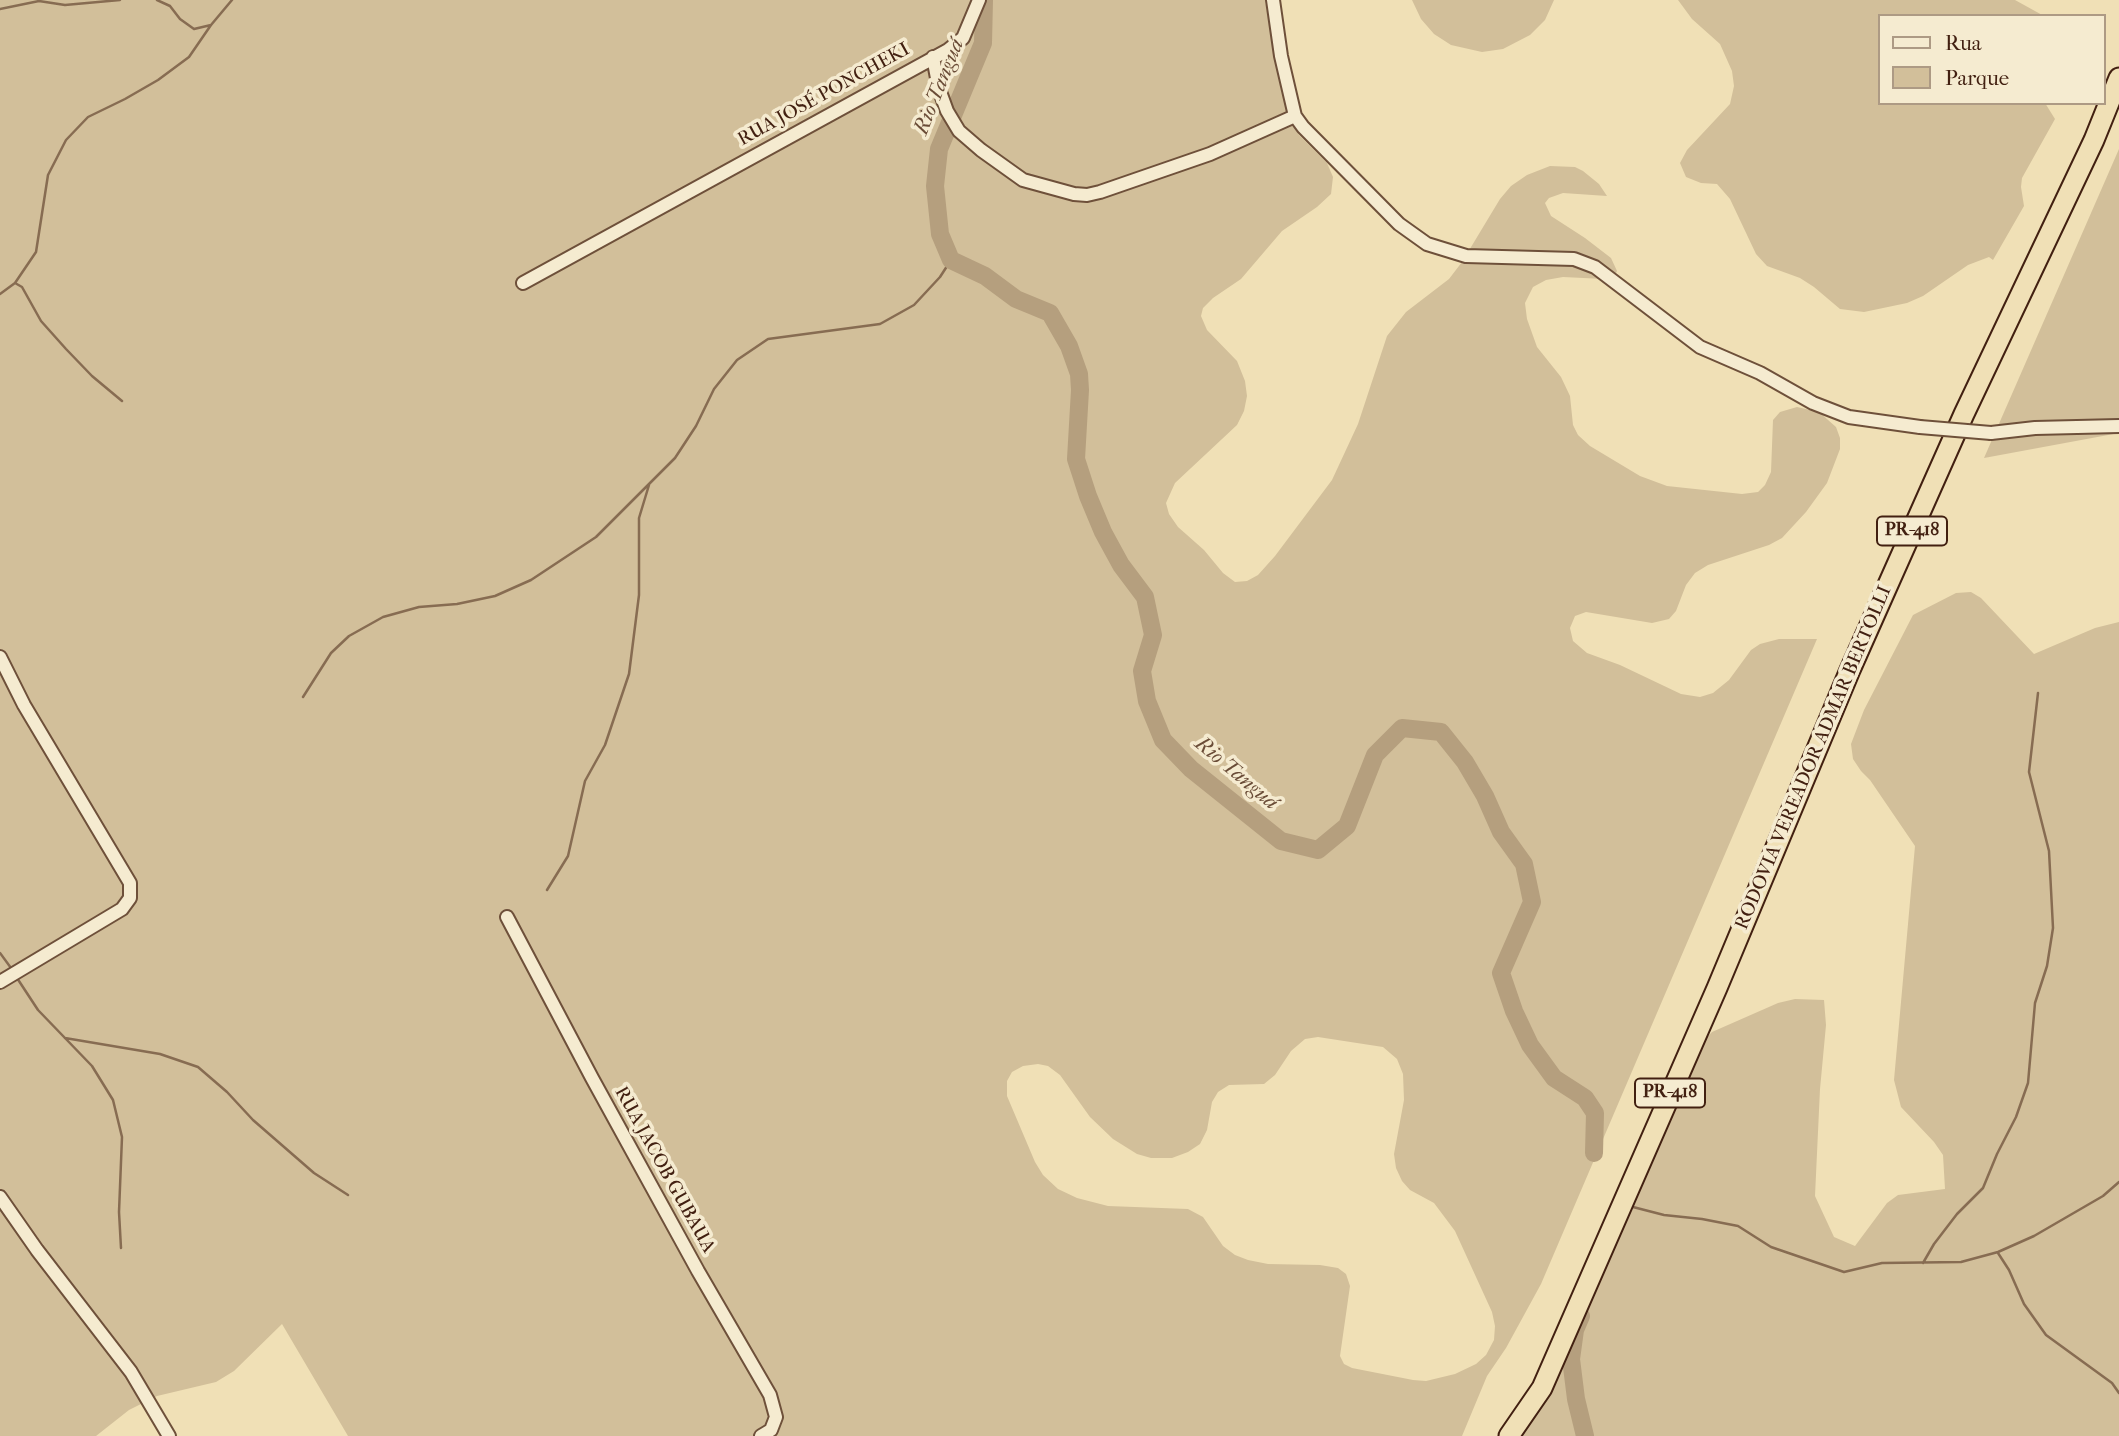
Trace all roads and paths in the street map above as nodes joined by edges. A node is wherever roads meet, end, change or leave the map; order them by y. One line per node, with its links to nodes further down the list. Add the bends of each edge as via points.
1 (979, 0): 3 (street, via 963,37)
2 (1273, 0): 5 (street)
3 (933, 57): 5 (street, RUA JOSÉ PONCHEKI, via 947,111 960,131 1023,180 1074,194 1100,192 1210,154); 6 (street, RUA JOSÉ PONCHEKI)
4 (2119, 78): 14 (highway, RODOVIA VEREADOR ADMAR BERTOLLI / PR-418, via 1850,670 1542,1388)
5 (1295, 116): 7 (street, bridge, via 1399,224 1427,244 1466,256 1574,259 1595,267 1700,347 1813,403 1849,416 1991,433)
6 (523, 283)
7 (2119, 426)
8 (0, 657): 10 (street, via 130,883 130,898 122,909)
9 (507, 917): 13 (street, RUA JACOB GUBAUA, via 770,1395 776,1417 771,1430)
10 (0, 982)
11 (0, 1197): 12 (street, via 131,1372)
12 (169, 1436)
13 (761, 1436)
14 (1509, 1436)

